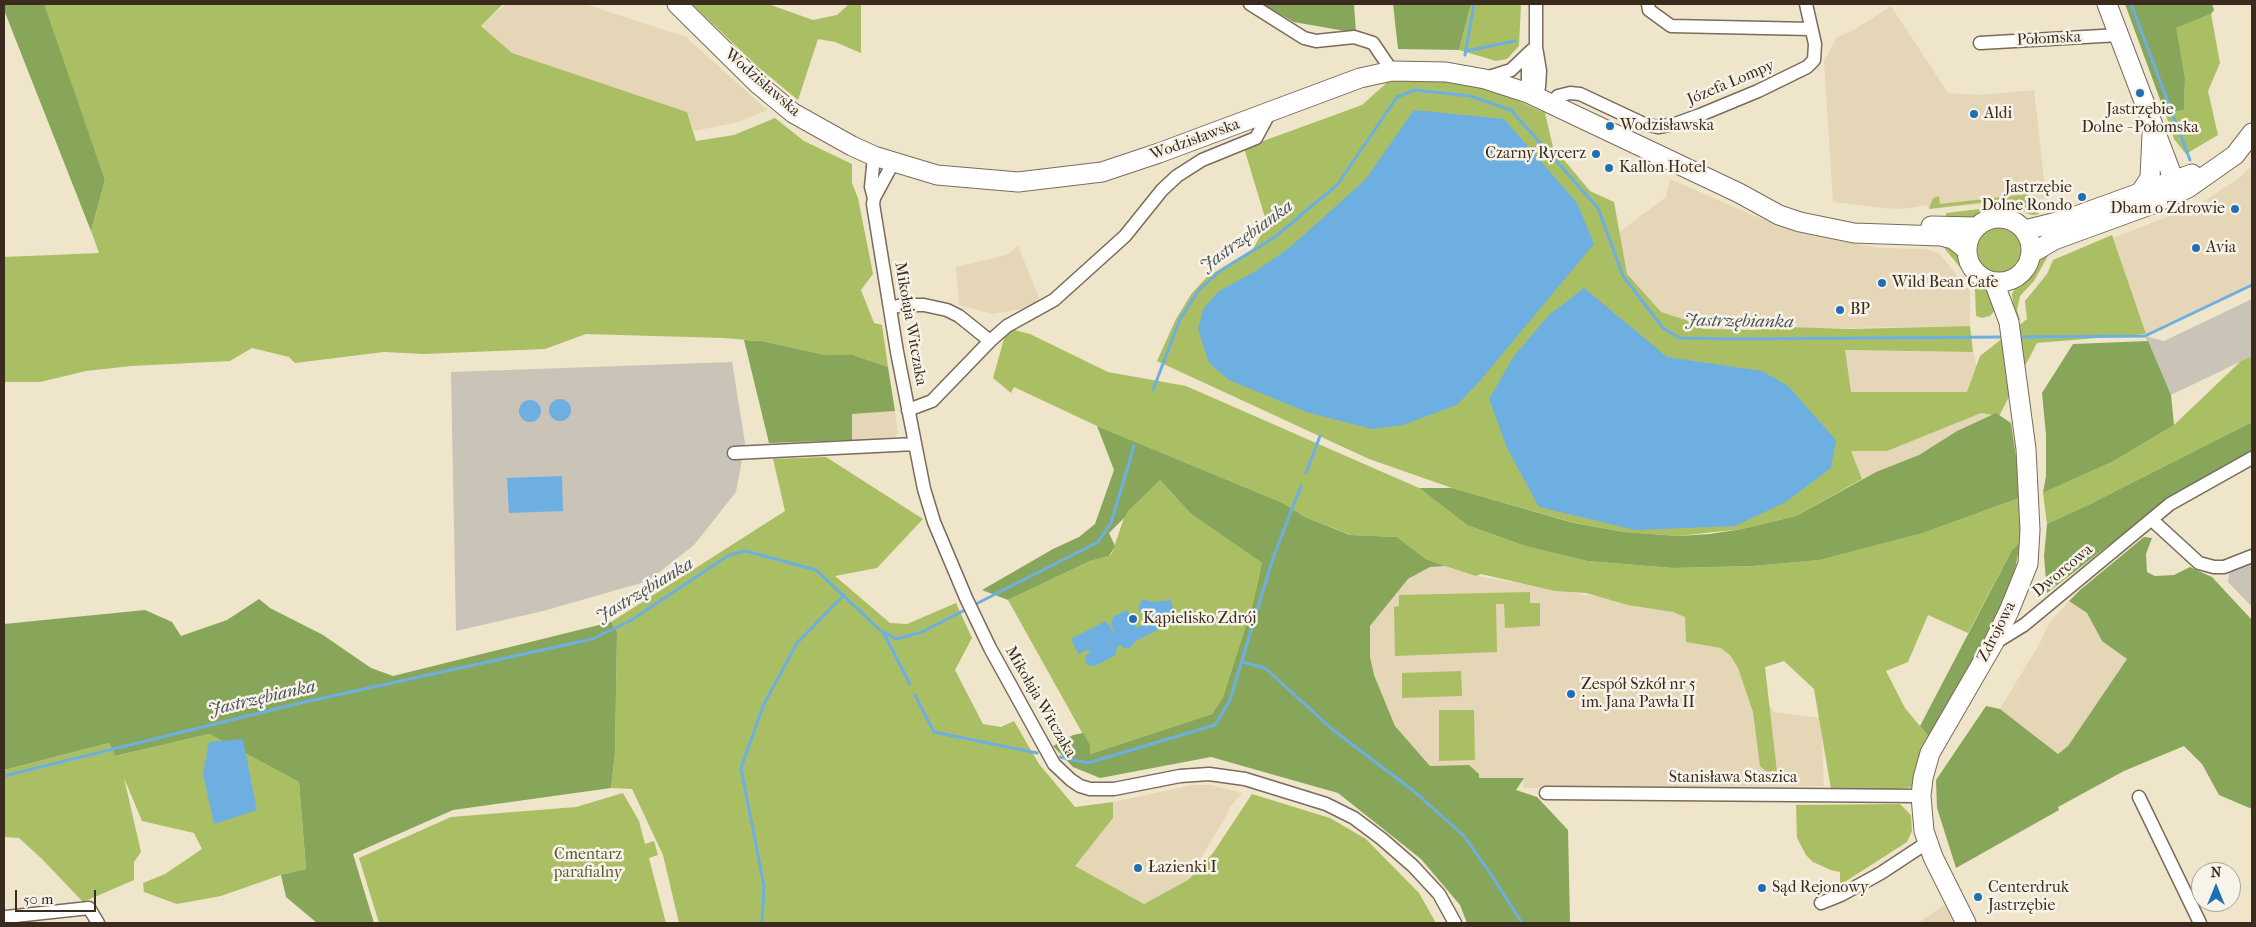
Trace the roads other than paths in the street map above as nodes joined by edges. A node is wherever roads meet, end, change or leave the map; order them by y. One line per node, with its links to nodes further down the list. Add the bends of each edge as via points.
1 (677, 4): 18 (main road, Wodzisławska, via 758,84 794,112)
2 (1250, 4): 11 (street, via 1304,38 1316,41 1354,37 1373,43)
3 (1536, 4): 10 (street)
4 (1648, 4): 7 (street, via 1648,10 1671,26)
5 (1806, 4): 7 (street, Józefa Lompy)
6 (2107, 4): 8 (main road)
7 (1811, 29): 14 (street, Józefa Lompy, via 1815,44 1814,60 1807,67 1758,92 1675,124 1658,127 1644,124 1570,93 1558,96)
8 (2118, 35): 9 (street, Połomska); 16 (main road)
9 (1980, 43)
10 (1536, 47): 12 (street, via 1511,70); 13 (street, via 1528,63)
11 (1392, 71): 12 (main road, Wodzisławska, via 1446,72); 15 (main road, Wodzisławska, via 1360,78)
12 (1485, 79): 13 (main road, Wodzisławska)
13 (1531, 95): 14 (main road, Wodzisławska)
14 (1551, 104): 21 (main road, Wodzisławska)
15 (1270, 112): 19 (main road, Wodzisławska, via 1127,164 1076,176 994,181 937,175); 30 (street, via 1256,138 1202,160 1177,176 1125,236 1054,300 1007,326)
16 (2152, 125): 20 (main road); 23 (main road, via 2150,178)
17 (2249, 136): 20 (main road, via 2199,170); 23 (main road, via 2235,155 2204,178 2173,196)
18 (874, 156): 19 (main road, Wodzisławska); 22 (street, Mikołaja Witczaka, via 871,187)
19 (892, 163): 22 (street)
20 (2172, 182): 23 (main road)
21 (1739, 193): 24 (main road, Wodzisławska, via 1836,219 1869,224); 26 (main road, Wodzisławska, via 1779,215 1800,222 1854,233 1941,236 1953,239)
22 (874, 198): 29 (street, Mikołaja Witczaka)
23 (2145, 199): 25 (main road); 27 (main road)
24 (1976, 227): 25 (main road, via 1997,218 2013,221); 26 (main road)
25 (2025, 230): 27 (main road)
26 (1967, 250): 28 (main road, via 1968,259 1978,274)
27 (2032, 253): 28 (main road, via 2024,270)
28 (2001, 281): 37 (main road, Zdrojowa, via 2027,466 2030,530 2028,564)
29 (890, 308): 30 (street, via 924,304 948,310); 31 (street, Mikołaja Witczaka)
30 (990, 341): 31 (street, via 932,401)
31 (908, 410): 32 (street, Mikołaja Witczaka)
32 (915, 444): 33 (street); 45 (street, Mikołaja Witczaka, via 934,522 966,598 1047,754 1062,773 1080,786 1101,790 1195,774 1226,775 1326,804 1354,818 1413,866 1439,894)
33 (734, 453)
34 (2252, 458): 35 (street, Dworcowa, via 2170,504)
35 (2152, 520): 36 (street, via 2199,563 2224,567); 37 (street, Dworcowa, via 2024,625)
36 (2252, 556)
37 (1993, 644): 39 (main road, Zdrojowa, via 1930,753)
38 (1546, 793): 39 (street, Stanisława Staszica)
39 (1921, 796): 41 (main road, Zdrojowa)
40 (2139, 797): 47 (street)
41 (1928, 842): 42 (street, via 1881,873); 46 (main road, Zdrojowa)
42 (1821, 903)
43 (5, 923): 44 (street, via 6,917 89,908)
44 (98, 923)
45 (1455, 923)
46 (1966, 923)
47 (2200, 923)

